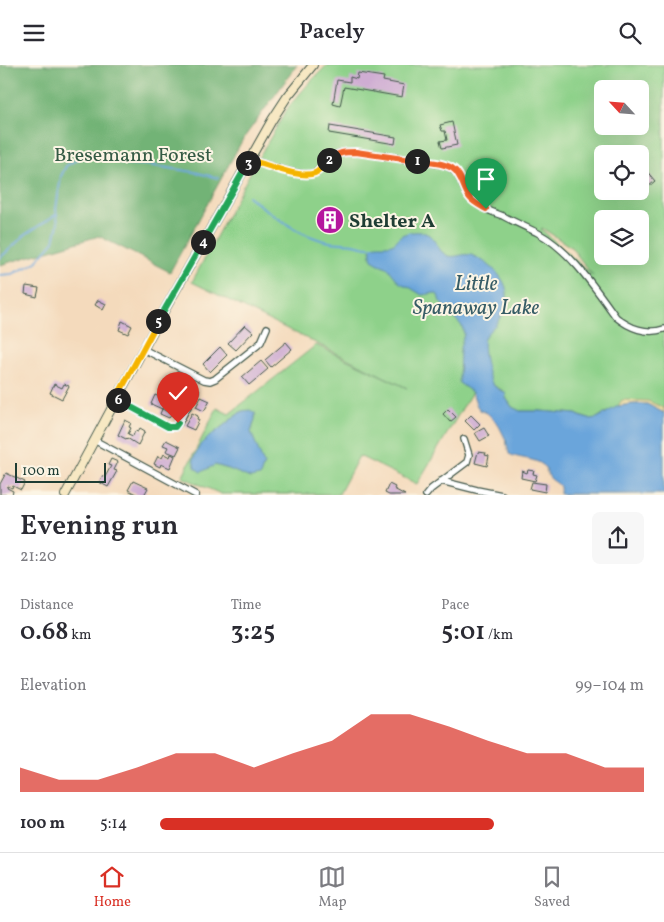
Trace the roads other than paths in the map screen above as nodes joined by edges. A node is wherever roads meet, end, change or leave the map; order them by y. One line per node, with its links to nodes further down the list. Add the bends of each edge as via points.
1 (313, 65): 2 (main road, via 279,109)
2 (250, 159): 4 (street, via 304,175 315,173 342,152 445,165 454,170 469,197 480,206 539,234 558,247 620,321 652,332); 5 (main road)
3 (267, 329): 5 (street, via 258,345 213,380 204,380)
4 (664, 329)
5 (143, 349): 7 (main road)
6 (196, 391): 7 (street, via 175,427 168,427)
7 (116, 399): 9 (main road)
8 (464, 439): 10 (street, via 469,455 467,462)
9 (94, 440): 11 (main road); 12 (street)
10 (441, 481): 13 (street); 14 (street)
11 (65, 495)
12 (196, 495)
13 (426, 495)
14 (502, 495)

